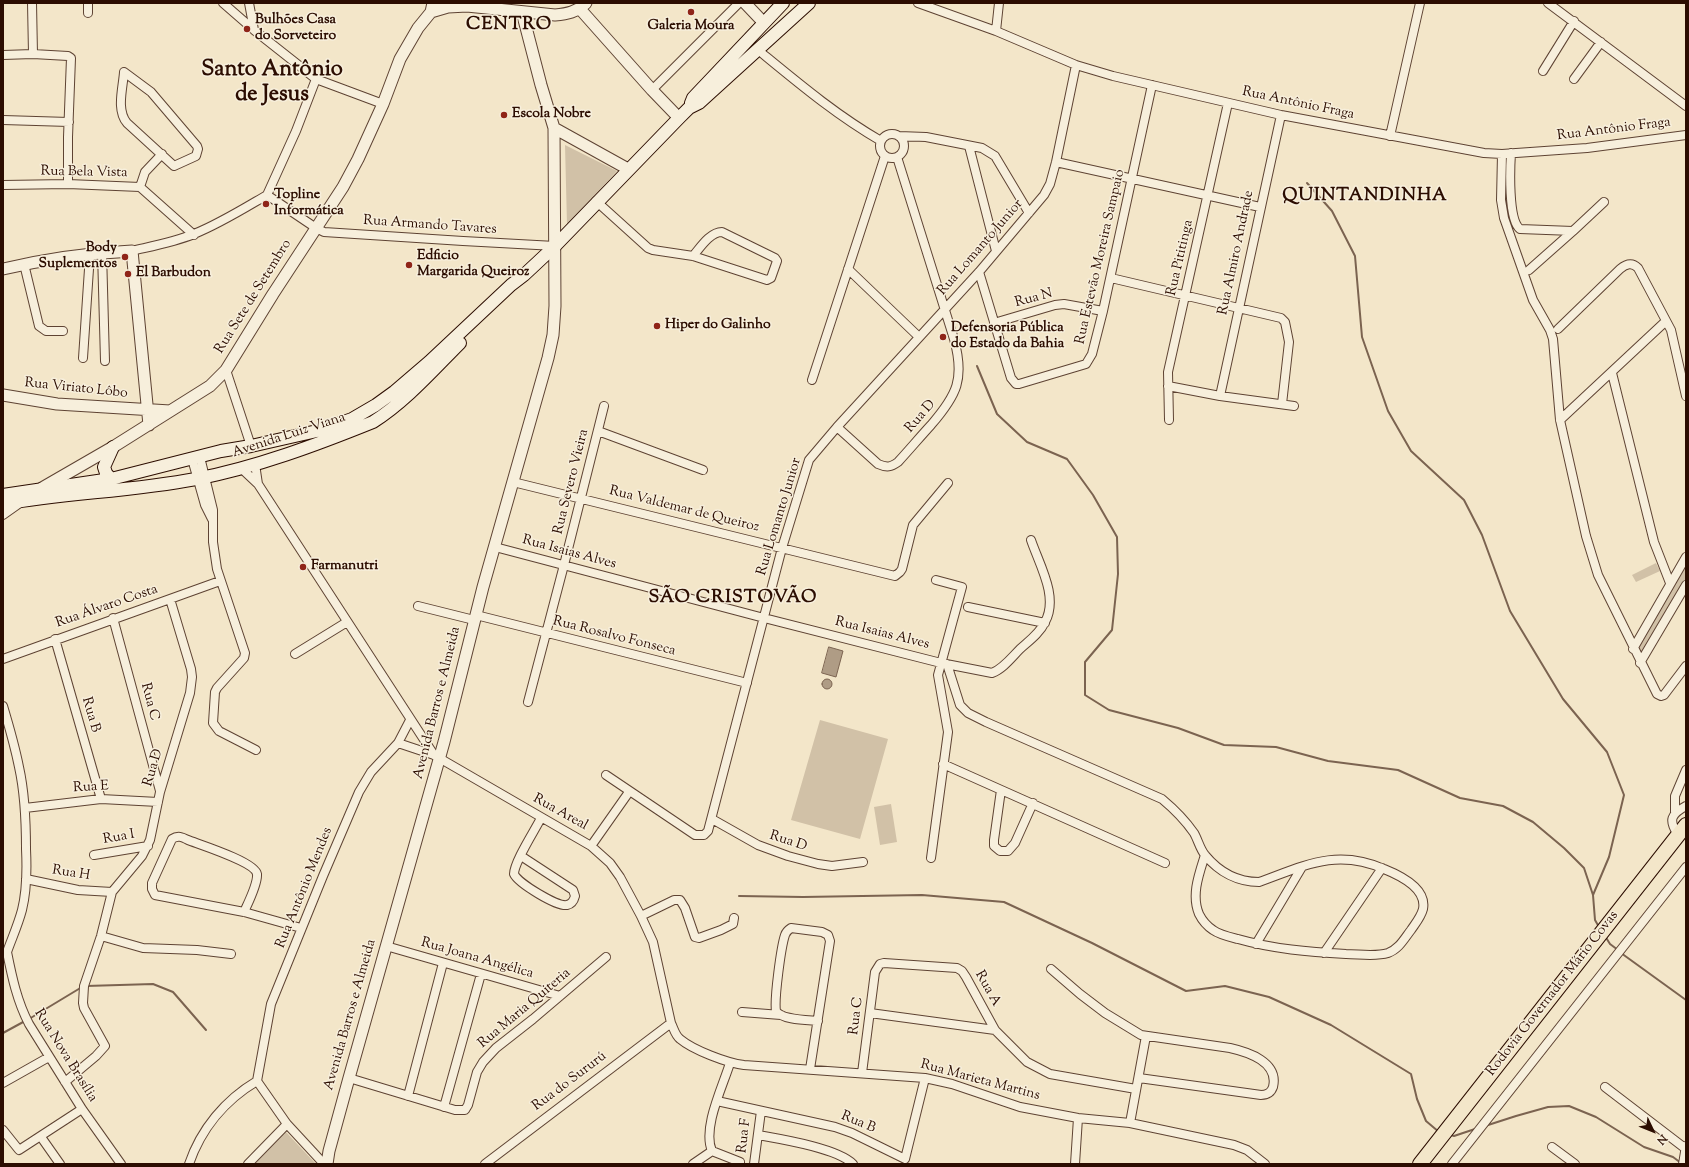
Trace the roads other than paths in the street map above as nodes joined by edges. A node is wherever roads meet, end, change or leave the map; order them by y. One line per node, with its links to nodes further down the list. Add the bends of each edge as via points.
1 (32, 3): 24 (street)
2 (88, 3): 17 (street)
3 (249, 3): 20 (street)
4 (739, 3): 31 (street)
5 (745, 3): 19 (street)
6 (784, 3): 19 (main road)
7 (809, 3): 23 (main road)
8 (918, 3): 21 (street, Rua Antônio Fraga)
9 (999, 3): 21 (street)
10 (1420, 3): 43 (street)
11 (1548, 3): 18 (street)
12 (467, 4): 15 (street, via 448,8); 16 (street)
13 (227, 5): 20 (street)
14 (583, 6): 16 (street, via 566,14); 31 (street)
15 (432, 7): 33 (street, Rua Sete de Setembro, via 400,58)
16 (522, 12): 40 (street, Avenida Barros e Almeida)
17 (88, 13)
18 (1574, 21): 22 (street); 27 (street)
19 (764, 22): 35 (main road, via 693,98)
20 (254, 30): 28 (street)
21 (996, 31): 26 (street, Rua Antônio Fraga)
22 (1601, 42): 29 (street); 34 (street)
23 (758, 50): 35 (main road, via 696,106); 44 (street, via 799,84)
24 (33, 54): 25 (street); 39 (street, via 70,57 72,61)
25 (3, 55)
26 (1076, 65): 30 (street, Rua Antônio Fraga); 51 (street, Rua Lomanto Junior)
27 (1543, 70)
28 (316, 78): 33 (street); 57 (street, via 296,131)
29 (1574, 79)
30 (1152, 85): 32 (street, Rua Antônio Fraga); 53 (street, Rua Estevão Moreira Sampaio)
31 (652, 90): 37 (street)
32 (1228, 103): 36 (street, Rua Antônio Fraga); 58 (street, Rua Pititinga)
33 (383, 104): 63 (street, Rua Sete de Setembro, via 358,159)
34 (1686, 106)
35 (689, 108): 37 (main road, Avenida Luiz Viana)
36 (1281, 115): 43 (street, Rua Antônio Fraga); 61 (street, Rua Almiro Andrade)
37 (679, 118): 52 (main road, Avenida Luiz Viana)
38 (3, 120): 39 (street)
39 (69, 122): 54 (street)
40 (554, 128): 52 (street); 66 (street, Avenida Barros e Almeida)
41 (1686, 135): 46 (street, Rua Antônio Fraga, via 1587,148)
42 (899, 136): 44 (street, via 891,134); 45 (street, via 926,137); 50 (street, via 904,147)
43 (1390, 136): 48 (street, Rua Antônio Fraga)
44 (880, 141): 49 (street, via 880,149)
45 (969, 146): 62 (street, via 982,148 995,156); 69 (street)
46 (1511, 153): 48 (street, Rua Antônio Fraga); 64 (street, via 1512,210 1517,227 1524,230)
47 (162, 154): 47 (street, via 123,119 121,110 124,72 151,92 198,149 196,156 177,166); 56 (street, via 145,172)
48 (1502, 154): 105 (street, via 1501,200 1504,218 1533,300 1551,335)
49 (885, 156): 50 (street); 74 (street)
50 (897, 157): 81 (street, Rua D)
51 (1056, 162): 53 (street); 62 (street, Rua Lomanto Junior, via 1050,184)
52 (628, 168): 59 (main road, Avenida Luiz Viana)
53 (1132, 180): 58 (street); 78 (street, Rua Estevão Moreira Sampaio)
54 (68, 184): 55 (street, Rua Bela Vista); 56 (street, Rua Bela Vista)
55 (3, 185)
56 (140, 187): 65 (street, Rua Bela Vista)
57 (267, 195): 63 (street, Rua Armando Tavares); 65 (street)
58 (1208, 196): 61 (street); 79 (street, Rua Pititinga)
59 (596, 201): 66 (main road, Avenida Luiz Viana); 71 (street, via 648,248)
60 (1604, 202): 64 (street)
61 (1260, 207): 80 (street, Rua Almiro Andrade)
62 (1029, 213): 69 (street, Rua Lomanto Junior)
63 (316, 228): 66 (street, Rua Armando Tavares, via 331,232 463,242); 90 (street, Rua Sete de Setembro)
64 (1573, 231): 75 (street)
65 (194, 235): 67 (street)
66 (555, 246): 77 (main road, Avenida Luiz Viana); 117 (street, Avenida Barros e Almeida, via 553,335)
67 (132, 251): 68 (street); 101 (street)
68 (102, 252): 70 (street); 89 (street)
69 (996, 252): 76 (street, Rua Lomanto Junior)
70 (90, 254): 72 (street); 88 (street)
71 (693, 256): 71 (street, via 767,280 771,278 777,261 722,232 710,237)
72 (24, 264): 73 (street); 86 (street, via 39,326 46,331)
73 (3, 269)
74 (848, 269): 87 (street); 92 (street)
75 (1529, 270)
76 (979, 272): 81 (street, Rua Lomanto Junior); 84 (street)
77 (524, 274): 98 (main road, Avenida Luiz Viana, via 429,362); 103 (main road, Avenida Luiz Viana, via 434,369)
78 (1110, 278): 79 (street); 82 (street, Rua Estevão Moreira Sampaio)
79 (1185, 296): 80 (street); 93 (street, Rua Pititinga, via 1168,372)
80 (1238, 308): 95 (street, Rua Almiro Andrade); 97 (street, via 1276,315 1285,322 1288,342)
81 (944, 310): 87 (street, Rua Lomanto Junior); 107 (street, Rua D, via 959,356 956,390 948,406 898,462 885,467 878,464)
82 (1103, 311): 84 (street, Rua N, via 1064,304); 84 (street, Rua Estevão Moreira Sampaio, via 1092,354 1086,364 1019,384 1011,378)
83 (1666, 320): 85 (street, via 1638,268 1630,264 1624,265); 91 (street); 96 (street, via 1671,330)
84 (994, 323)
85 (1558, 329)
86 (64, 331)
87 (919, 337): 107 (street, Rua Lomanto Junior)
88 (83, 358)
89 (104, 360)
90 (226, 370): 102 (street, Rua Sete de Setembro, via 210,386); 109 (street)
91 (1612, 373): 105 (street); 133 (street, via 1654,542)
92 (812, 380)
93 (1168, 386): 95 (street); 104 (street, Rua Pititinga)
94 (3, 395): 101 (street, Rua Viriato Lôbo, via 57,404)
95 (1220, 396): 97 (street)
96 (1686, 396)
97 (1282, 404): 100 (street)
98 (376, 405): 103 (main road); 109 (main road, Avenida Luiz Viana, via 352,419 317,431)
99 (604, 406): 108 (street, Rua Severo Vieira)
100 (1294, 406)
101 (147, 410): 102 (street, Rua Viriato Lôbo); 106 (street)
102 (170, 411): 106 (street, Rua Sete de Setembro)
103 (383, 416): 112 (main road, Avenida Luiz Viana, via 330,440)
104 (1169, 420)
105 (1560, 420): 145 (street, via 1586,536 1598,575)
106 (149, 424): 110 (street, Rua Sete de Setembro)
107 (837, 428): 128 (street, Rua Lomanto Junior, via 809,460)
108 (598, 431): 114 (street); 122 (street, Rua Severo Vieira)
109 (251, 446): 111 (main road, Avenida Luiz Viana)
110 (113, 448): 116 (main road, via 104,467); 120 (street, Rua Sete de Setembro)
111 (196, 458): 115 (street); 116 (main road, Avenida Luiz Viana)
112 (255, 464): 113 (main road, Avenida Luiz Viana); 119 (street)
113 (241, 468): 115 (main road, Avenida Luiz Viana); 119 (street)
114 (703, 470)
115 (200, 478): 123 (main road, Avenida Luiz Viana); 131 (street, via 206,509 212,519)
116 (111, 480): 120 (main road, Avenida Luiz Viana)
117 (513, 482): 122 (street, Rua Valdemar de Queiroz); 127 (street, Avenida Barros e Almeida)
118 (948, 482): 128 (street, Rua Valdemar de Queiroz, via 913,525 902,568 895,576)
119 (258, 484): 141 (street)
120 (40, 489): 121 (main road, Avenida Luiz Viana)
121 (3, 495)
122 (581, 498): 128 (street, Rua Valdemar de Queiroz); 130 (street, Rua Severo Vieira)
123 (22, 501): 124 (main road, Avenida Luiz Viana); 125 (street)
124 (3, 504)
125 (3, 515)
126 (1030, 540): 142 (street, Rua Isaias Alves, via 1049,589 1049,613)
127 (494, 547): 130 (street, Rua Isaias Alves); 138 (street, Avenida Barros e Almeida)
128 (782, 548): 140 (street, Rua Lomanto Junior)
129 (1686, 557): 133 (street)
130 (564, 565): 140 (street, Rua Isaias Alves); 143 (street, Rua Severo Vieira)
131 (220, 580): 135 (street, Rua Álvaro Costa); 156 (street, via 245,653 241,662 217,688 212,718 219,731)
132 (936, 580): 148 (street, via 962,587)
133 (1670, 583): 145 (street)
134 (1686, 585): 149 (street)
135 (170, 599): 139 (street, Rua Álvaro Costa); 162 (street, Rua D, via 192,677 190,693)
136 (418, 606): 138 (street, Rua Rosalvo Fonseca)
137 (968, 607): 142 (street)
138 (475, 617): 143 (street, Rua Rosalvo Fonseca); 157 (street, Avenida Barros e Almeida)
139 (113, 618): 144 (street, Rua Álvaro Costa); 162 (street, Rua C)
140 (764, 618): 148 (street, Rua Isaias Alves); 151 (street, Rua Lomanto Junior)
141 (347, 622): 146 (street); 154 (street)
142 (1045, 623): 148 (street, Rua Isaias Alves, via 1039,632 996,672)
143 (545, 633): 151 (street, Rua Rosalvo Fonseca); 152 (street, Rua Severo Vieira)
144 (55, 639): 147 (street, Rua Álvaro Costa); 164 (street, Rua B)
145 (1633, 649): 149 (street)
146 (295, 654)
147 (3, 659)
148 (944, 663): 158 (street, via 938,675 948,732); 176 (street, via 957,700 968,713 1162,799 1194,833)
149 (1640, 663): 150 (street, via 1658,696 1664,695)
150 (1686, 666)
151 (747, 683): 171 (street, Rua Lomanto Junior)
152 (528, 702)
153 (3, 706): 168 (street, via 20,768)
154 (410, 720): 155 (street, Rua Antônio Mendes); 157 (street)
155 (398, 743): 157 (street); 189 (street, Rua Antônio Mendes, via 371,772 359,792)
156 (256, 750)
157 (437, 757): 170 (street, Rua Areal); 192 (street, Avenida Barros e Almeida)
158 (943, 764): 161 (street); 178 (street)
159 (1686, 770): 169 (street, via 1675,796)
160 (606, 775): 163 (street)
161 (1001, 790): 166 (street); 166 (street, via 994,840 994,846 1000,851 1008,851 1015,843)
162 (160, 792): 165 (street, Rua D)
163 (629, 792): 171 (street, Rua Lomanto Junior, via 695,835 704,835); 174 (street)
164 (101, 799): 165 (street, Rua E); 168 (street, Rua E)
165 (158, 802): 173 (street, Rua D)
166 (1032, 803): 180 (street)
167 (1686, 806): 169 (street)
168 (25, 808): 184 (street)
169 (1675, 812): 172 (street, via 1672,824)
170 (541, 818): 174 (street, Rua Areal); 177 (street)
171 (712, 819): 179 (street, Rua D, via 758,845 788,856 832,866)
172 (1682, 830): 250 (highway, Rodovia Governador Mário Covas)
173 (148, 846): 175 (street, Rua I); 185 (street, Rua D)
174 (591, 846): 187 (street, Rua Areal, via 614,869)
175 (94, 855)
176 (1205, 855): 181 (street, via 1228,875 1250,882 1259,882); 191 (street, via 1196,886 1199,914 1213,930)
177 (521, 856): 177 (street, via 514,872 518,880 557,903 572,903 575,896 573,890)
178 (931, 858)
179 (863, 862)
180 (1165, 863)
181 (1302, 867): 182 (street, via 1321,861 1342,859 1363,861); 191 (street)
182 (1382, 868): 194 (street); 194 (street, via 1403,877 1416,888 1423,900 1420,917 1401,944 1386,953)
183 (1686, 868): 251 (street)
184 (26, 879): 185 (street, Rua H, via 78,890); 193 (street, via 18,923)
185 (112, 892): 190 (street, Rua D)
186 (244, 912): 186 (street, via 155,895 152,883 175,836 244,862 256,871 256,881); 189 (street)
187 (641, 916): 188 (street, via 674,900 680,900 695,937 699,938 727,928 733,924); 206 (street, Rua Areal, via 656,951)
188 (734, 918)
189 (301, 928): 216 (street, Rua Antônio Mendes, via 271,1004)
190 (101, 936): 195 (street, via 143,948); 217 (street, Rua D, via 86,979 83,1003 105,1046)
191 (1256, 944): 194 (street)
192 (386, 946): 197 (street, Rua Joana Angélica); 213 (street, Avenida Barros e Almeida)
193 (5, 953): 209 (street, Rua Nova Brasília, via 21,1009)
194 (1324, 953)
195 (231, 954)
196 (606, 957): 201 (street, Rua Maria Quiteria)
197 (443, 963): 200 (street, Rua Joana Angélica); 221 (street)
198 (880, 964): 203 (street, Rua C, via 875,972); 207 (street, Rua A, via 957,968 966,977)
199 (1051, 969): 208 (street, via 1105,1013)
200 (481, 974): 201 (street, Rua Joana Angélica); 223 (street)
201 (560, 996): 223 (street, Rua Maria Quiteria, via 496,1048 483,1062 477,1072 466,1108 459,1111)
202 (742, 1012): 204 (street)
203 (870, 1013): 207 (street); 212 (street, Rua C)
204 (780, 1015): 205 (street); 205 (street, via 775,1006 786,932 791,928 822,932 828,935 830,941)
205 (818, 1021): 211 (street)
206 (671, 1023): 210 (street, Rua Marieta Martins, via 681,1040); 243 (street, Rua do Sururú)
207 (994, 1030): 220 (street, Rua A, via 1027,1062 1050,1074)
208 (1146, 1036): 215 (street); 215 (street, via 1230,1048 1256,1056 1272,1071 1273,1088 1261,1095)
209 (50, 1057): 217 (street, Rua Nova Brasília); 218 (street)
210 (730, 1063): 211 (street, Rua Marieta Martins); 222 (street)
211 (810, 1069): 212 (street, Rua Marieta Martins)
212 (862, 1072): 214 (street, Rua Marieta Martins)
213 (349, 1078): 221 (street, Rua Maria Quiteria); 242 (street, Avenida Barros e Almeida)
214 (925, 1078): 225 (street, Rua B, via 905,1159 835,1127); 226 (street, Rua Marieta Martins, via 952,1084 1020,1107)
215 (1139, 1078): 220 (street)
216 (257, 1081): 228 (street); 239 (street, via 234,1096 216,1116 198,1142)
217 (65, 1082): 224 (street, Rua Nova Brasília)
218 (3, 1083)
219 (1605, 1086): 234 (street)
220 (1136, 1090): 227 (street)
221 (408, 1096): 223 (street, Rua Maria Quiteria)
222 (717, 1101): 225 (street, Rua B); 235 (street, via 710,1126)
223 (444, 1107)
224 (82, 1109): 231 (street); 238 (street, Rua Nova Brasília)
225 (761, 1110): 230 (street, Rua F)
226 (1078, 1118): 227 (street, Rua Marieta Martins); 248 (street)
227 (1130, 1123): 249 (street, Rua Marieta Martins, via 1234,1145 1247,1150)
228 (287, 1124): 240 (street); 241 (street)
229 (3, 1130): 231 (street, via 19,1150)
230 (758, 1135): 246 (street, Rua F); 247 (street, via 812,1146)
231 (41, 1137): 237 (street)
232 (1686, 1146): 234 (street)
233 (1552, 1147): 252 (street)
234 (1686, 1149): 253 (street)
235 (712, 1151): 236 (street); 244 (street)
236 (739, 1163): 245 (street)
237 (60, 1164)
238 (121, 1164)
239 (189, 1164)
240 (248, 1164)
241 (324, 1164)
242 (327, 1164)
243 (485, 1164)
244 (693, 1164)
245 (749, 1164)
246 (754, 1164)
247 (853, 1164)
248 (1075, 1164)
249 (1264, 1164)
250 (1420, 1164)
251 (1452, 1164)
252 (1575, 1164)
253 (1683, 1164)

